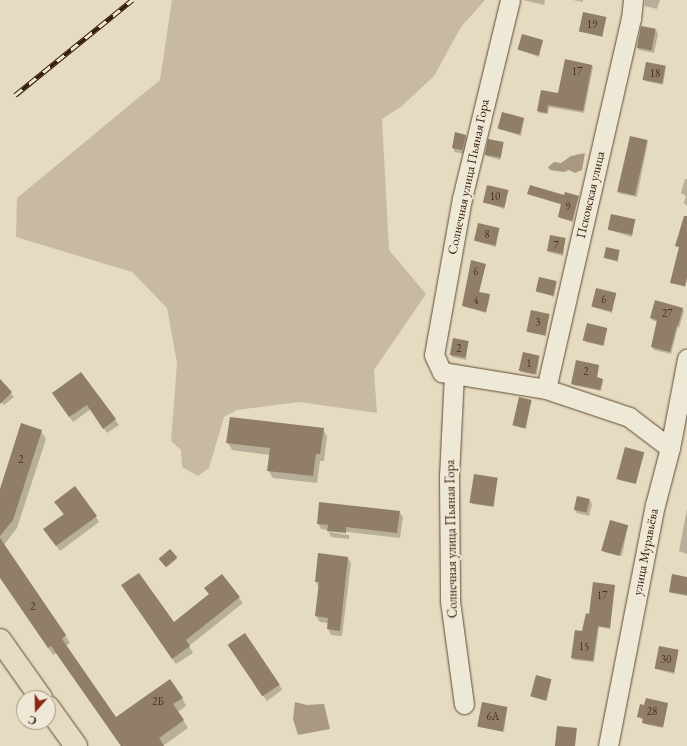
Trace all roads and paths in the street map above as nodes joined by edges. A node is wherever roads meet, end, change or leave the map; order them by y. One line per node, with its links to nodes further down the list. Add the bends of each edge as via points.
1 (510, 0): 4 (street, Солнечная улица Пьяная Гора, via 462,198 434,355 442,372)
2 (633, 0): 5 (street, Псковская улица, via 631,19)
3 (687, 360): 6 (street, улица Муравьёва)
4 (454, 374): 5 (street); 9 (street, Солнечная улица Пьяная Гора, via 449,476 450,601)
5 (546, 389): 6 (street, via 629,417)
6 (670, 448): 12 (street, улица Муравьёва, via 655,504)
7 (0, 640): 8 (main road)
8 (35, 690)
9 (464, 704)
10 (56, 718): 11 (main road)
11 (76, 746)
12 (608, 746)

